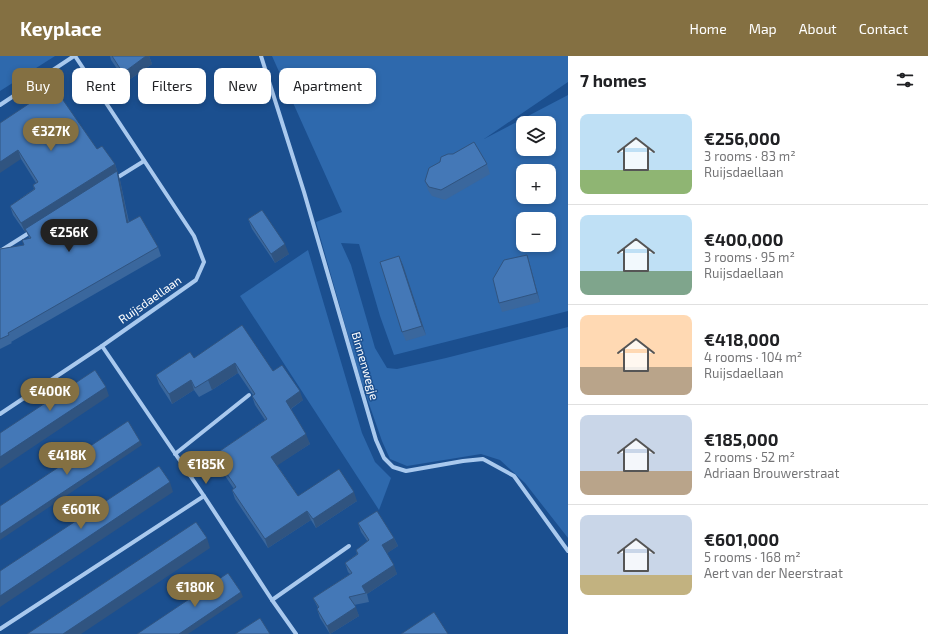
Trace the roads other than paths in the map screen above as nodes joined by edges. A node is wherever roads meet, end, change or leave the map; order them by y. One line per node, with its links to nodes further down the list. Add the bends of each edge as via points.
1 (74, 56): 3 (street); 4 (street, Ruijsdaellaan)
2 (261, 56): 14 (street, Binnenwegje, via 304,192 376,440 384,458 393,467 406,471 483,459 514,476)
3 (0, 105)
4 (144, 161): 5 (street); 8 (street, Ruijsdaellaan, via 194,236 204,262 196,280)
5 (111, 181)
6 (39, 226): 7 (street)
7 (0, 251)
8 (102, 346): 10 (street, Ruijsdaellaan); 11 (street)
9 (249, 395): 11 (street)
10 (0, 414)
11 (175, 454): 12 (street)
12 (204, 496): 15 (street); 16 (street)
13 (349, 546): 15 (street)
14 (568, 551)
15 (272, 600): 17 (street)
16 (0, 629)
17 (296, 634)

